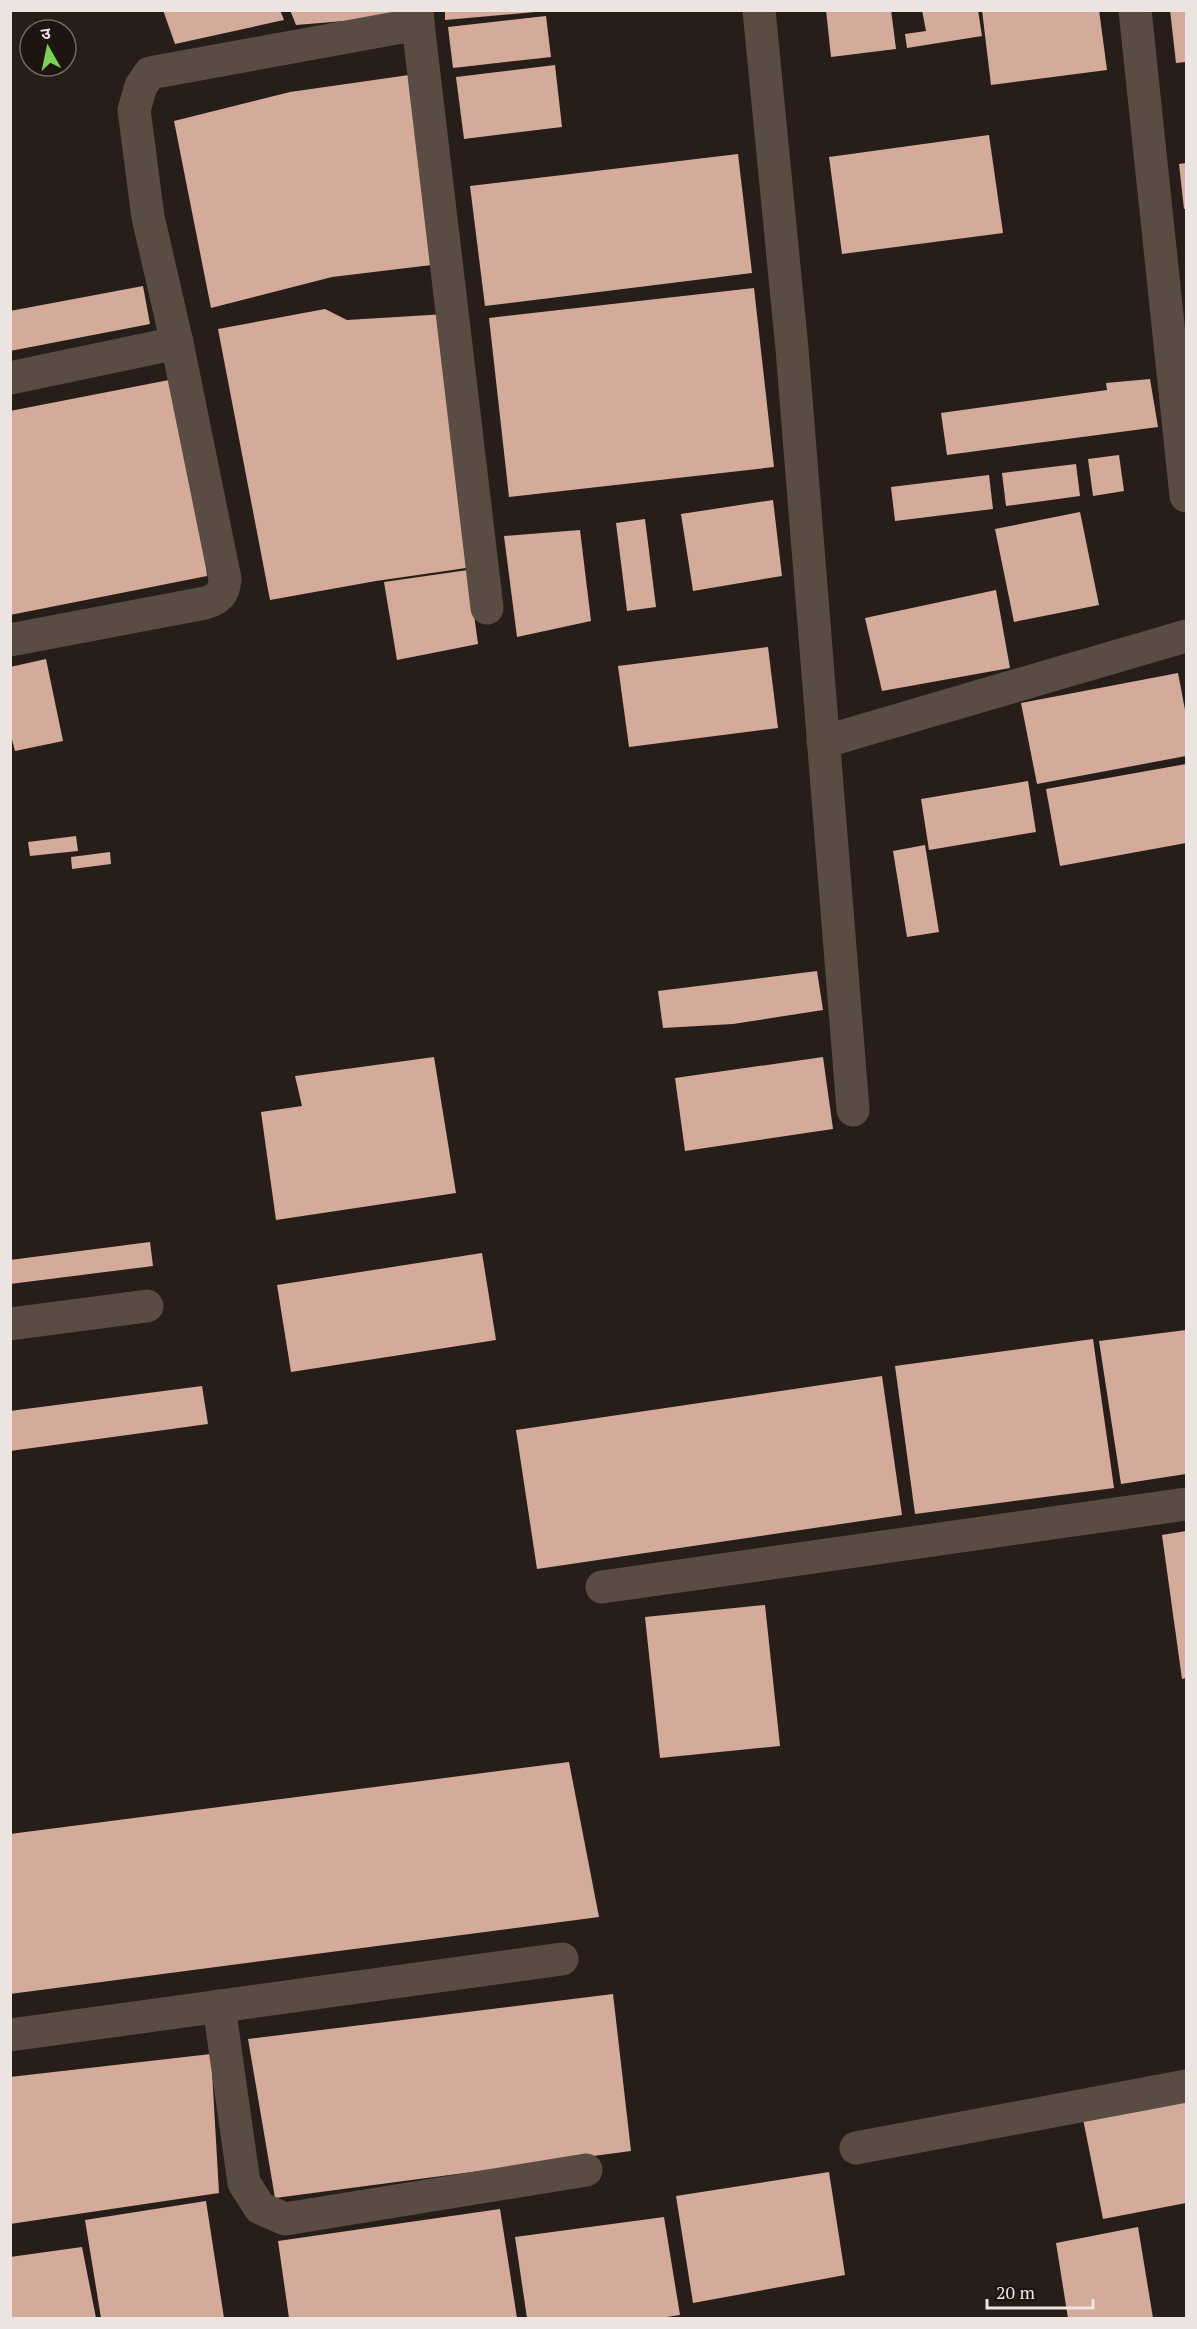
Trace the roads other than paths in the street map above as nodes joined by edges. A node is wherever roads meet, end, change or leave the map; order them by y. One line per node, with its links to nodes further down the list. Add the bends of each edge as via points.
1 (759, 10): 10 (street, via 792,349)
2 (1135, 10): 6 (street)
3 (417, 17): 4 (street, via 150,73 141,86 134,110 148,217); 7 (street)
4 (177, 343): 5 (street); 9 (street, via 225,590 216,600 205,603)
5 (10, 378)
6 (1186, 496)
7 (487, 608)
8 (1186, 636): 10 (street)
9 (10, 640)
10 (823, 742): 11 (street)
11 (853, 1110)
12 (147, 1306): 13 (street)
13 (10, 1324)
14 (1186, 1504): 15 (street)
15 (602, 1587)
16 (562, 1959): 17 (street)
17 (219, 2006): 18 (street); 21 (street, via 244,2183 260,2208 285,2219)
18 (10, 2035)
19 (1186, 2086): 20 (street)
20 (856, 2148)
21 (586, 2170)

